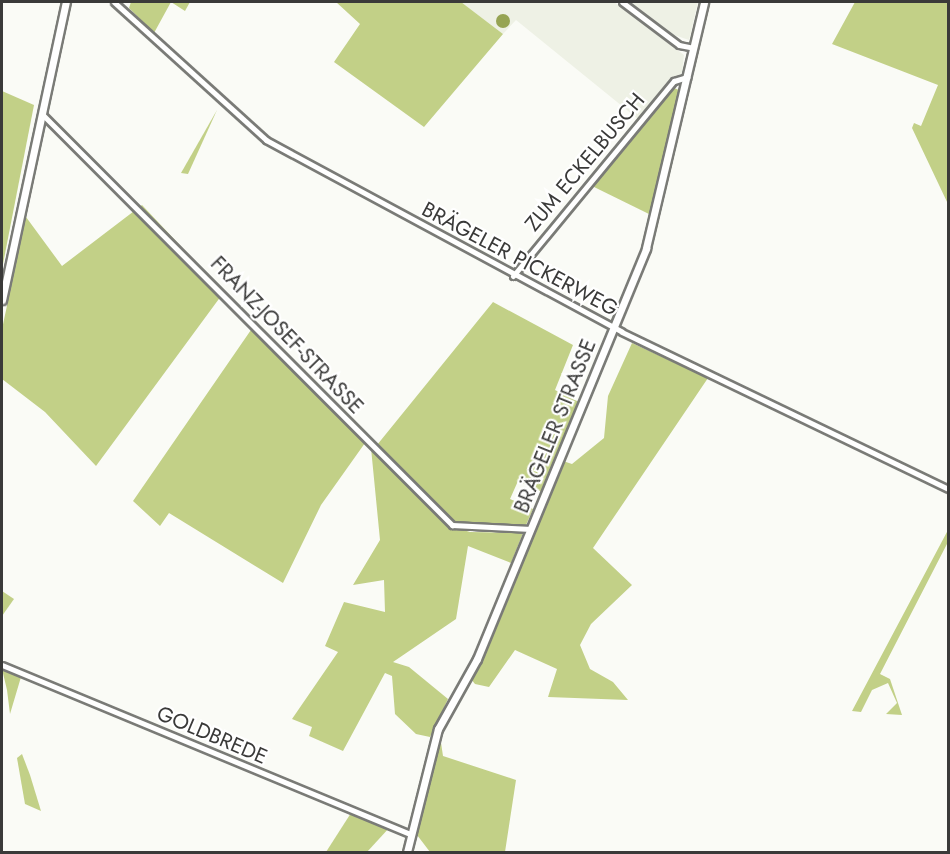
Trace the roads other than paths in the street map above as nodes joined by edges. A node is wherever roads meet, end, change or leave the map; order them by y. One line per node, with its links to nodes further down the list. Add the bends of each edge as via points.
1 (66, 2): 7 (street)
2 (114, 2): 8 (street, BRÄGELER PICKERWEG, via 249,129)
3 (622, 2): 5 (street, via 679,45)
4 (704, 2): 5 (street, BRÄGELER STRASSE)
5 (694, 48): 6 (street, BRÄGELER STRASSE)
6 (687, 77): 8 (street, ZUM ECKELBUSCH, via 674,81); 10 (street, BRÄGELER STRASSE, via 651,233)
7 (42, 114): 9 (street); 12 (street, FRANZ-JOSEF-STRASSE, via 452,525)
8 (513, 276): 10 (street, BRÄGELER PICKERWEG)
9 (2, 300)
10 (613, 328): 11 (street, BRÄGELER PICKERWEG); 12 (street, BRÄGELER STRASSE)
11 (948, 489)
12 (531, 529): 14 (street, BRÄGELER STRASSE, via 477,659 438,729)
13 (2, 665): 14 (street, GOLDBREDE)
14 (410, 834): 15 (street, BRÄGELER STRASSE)
15 (407, 852)

